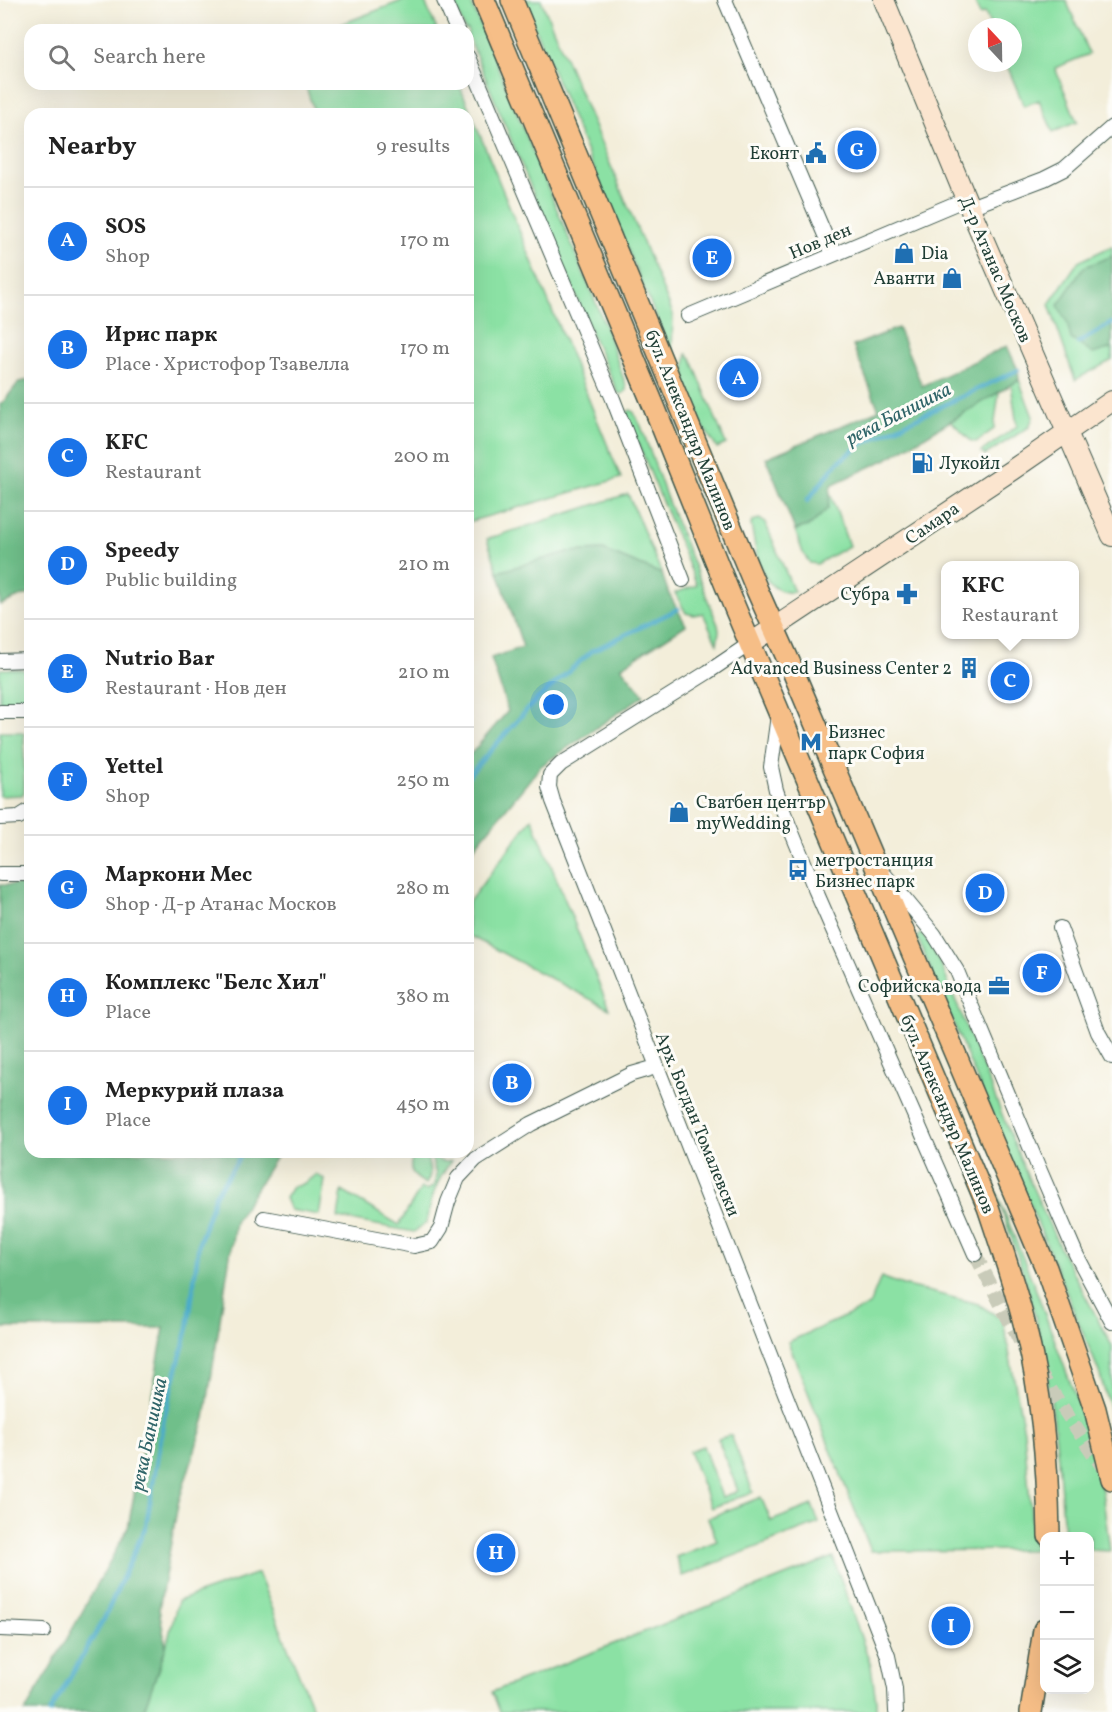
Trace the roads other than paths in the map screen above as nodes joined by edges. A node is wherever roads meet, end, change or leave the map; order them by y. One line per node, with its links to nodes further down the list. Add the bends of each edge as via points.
1 (444, 0): 6 (street)
2 (484, 0): 17 (main road, бул. Александър Малинов)
3 (512, 0): 16 (main road, бул. Александър Малинов)
4 (725, 0): 10 (street)
5 (884, 0): 9 (street, Д-р Атанас Москов)
6 (454, 24)
7 (474, 71): 15 (street, via 613,399)
8 (1112, 127): 9 (street, Нов ден, via 1065,169)
9 (968, 203): 10 (street, Нов ден); 13 (street, Д-р Атанас Москов)
10 (833, 254): 11 (street, Нов ден)
11 (688, 316)
12 (1112, 401): 13 (street, Самара)
13 (1066, 432): 14 (street, Д-р Атанас Москов); 16 (street, Самара)
14 (1112, 536)
15 (683, 580)
16 (774, 628): 17 (street, Самара); 25 (main road, бул. Александър Малинов)
17 (751, 643): 20 (main road, бул. Александър Малинов); 30 (street, Арх. Богдан Томалевски, via 561,764 550,775 553,801)
18 (24, 660): 19 (street)
19 (0, 661)
20 (778, 710): 32 (street, бул. Александър Малинов, via 771,767 781,805); 35 (main road, бул. Александър Малинов, via 988,1207 1015,1285 1041,1416)
21 (0, 712): 22 (street)
22 (24, 712)
23 (24, 814): 24 (street)
24 (0, 818)
25 (872, 859): 33 (street, бул. Александър Малинов, via 934,934 957,971 1076,1254); 34 (main road, бул. Александър Малинов, via 1046,1268 1095,1409)
26 (0, 874): 27 (street)
27 (24, 874)
28 (1060, 928): 29 (street, via 1098,1032)
29 (1112, 1058)
30 (656, 1067): 31 (street, via 632,1074 531,1124 476,1158 458,1178 441,1228 432,1242 414,1245); 39 (street, Арх. Богдан Томалевски, via 888,1656)
31 (264, 1218)
32 (975, 1254)
33 (1112, 1322)
34 (1112, 1479)
35 (1049, 1532)
36 (0, 1629): 37 (street)
37 (44, 1631)
38 (1042, 1640): 40 (main road)
39 (896, 1712)
40 (1031, 1712)

